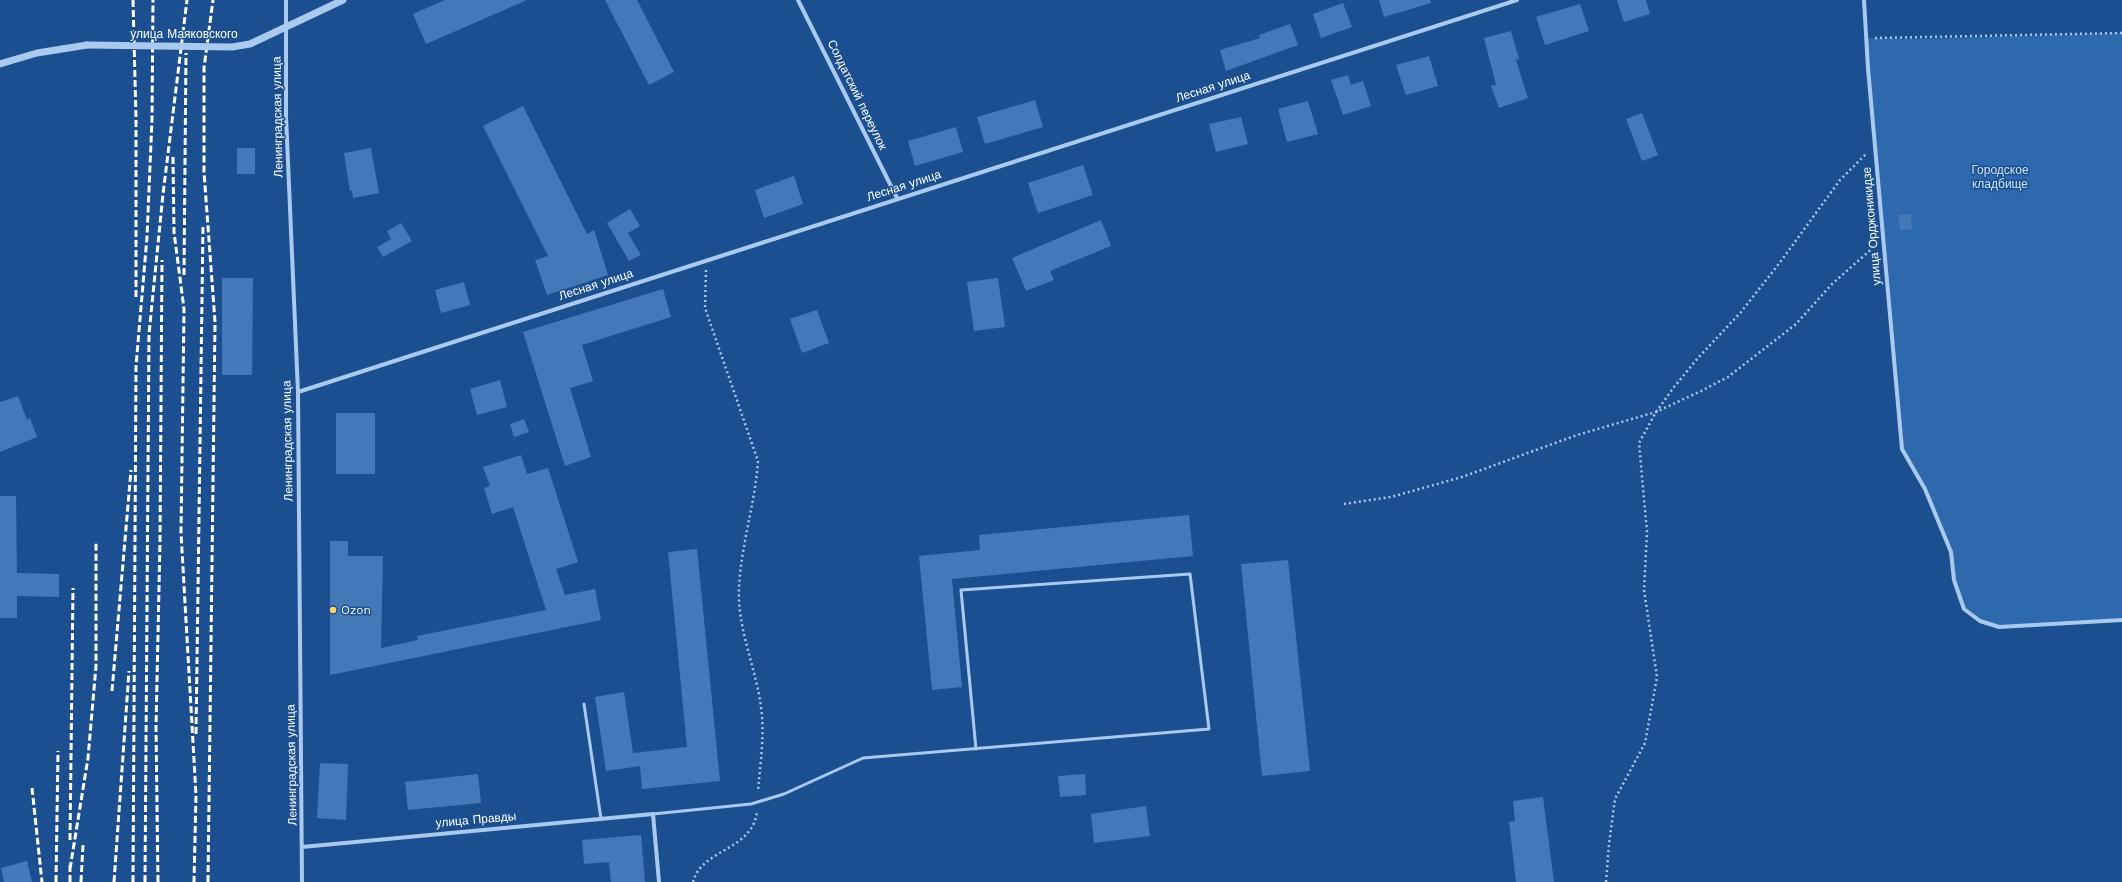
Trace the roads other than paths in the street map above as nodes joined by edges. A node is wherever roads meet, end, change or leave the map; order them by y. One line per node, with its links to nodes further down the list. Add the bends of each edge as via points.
1 (286, 0): 8 (street, Ленинградская улица, via 286,116)
2 (343, 0): 6 (street, улица Маяковского, bridge, via 250,44 232,47 87,45 37,53)
3 (798, 0): 7 (street, Солдатский переулок)
4 (1517, 0): 7 (street, Лесная улица)
5 (1864, 0): 9 (street, улица Орджоникидзе, via 1902,449 1925,489 1951,552 1954,580 1964,609 1980,621 1999,627)
6 (0, 64)
7 (897, 198): 8 (street, Лесная улица)
8 (298, 392): 14 (street, Ленинградская улица)
9 (2122, 620)
10 (584, 704): 13 (lane)
11 (976, 749): 11 (lane, via 961,590 1190,574 1209,729); 12 (lane, via 863,758 784,794 758,802)
12 (653, 814): 13 (street, улица Правды); 16 (street)
13 (601, 819): 14 (street, улица Правды)
14 (302, 847): 15 (street, Ленинградская улица)
15 (302, 882)
16 (659, 882)

